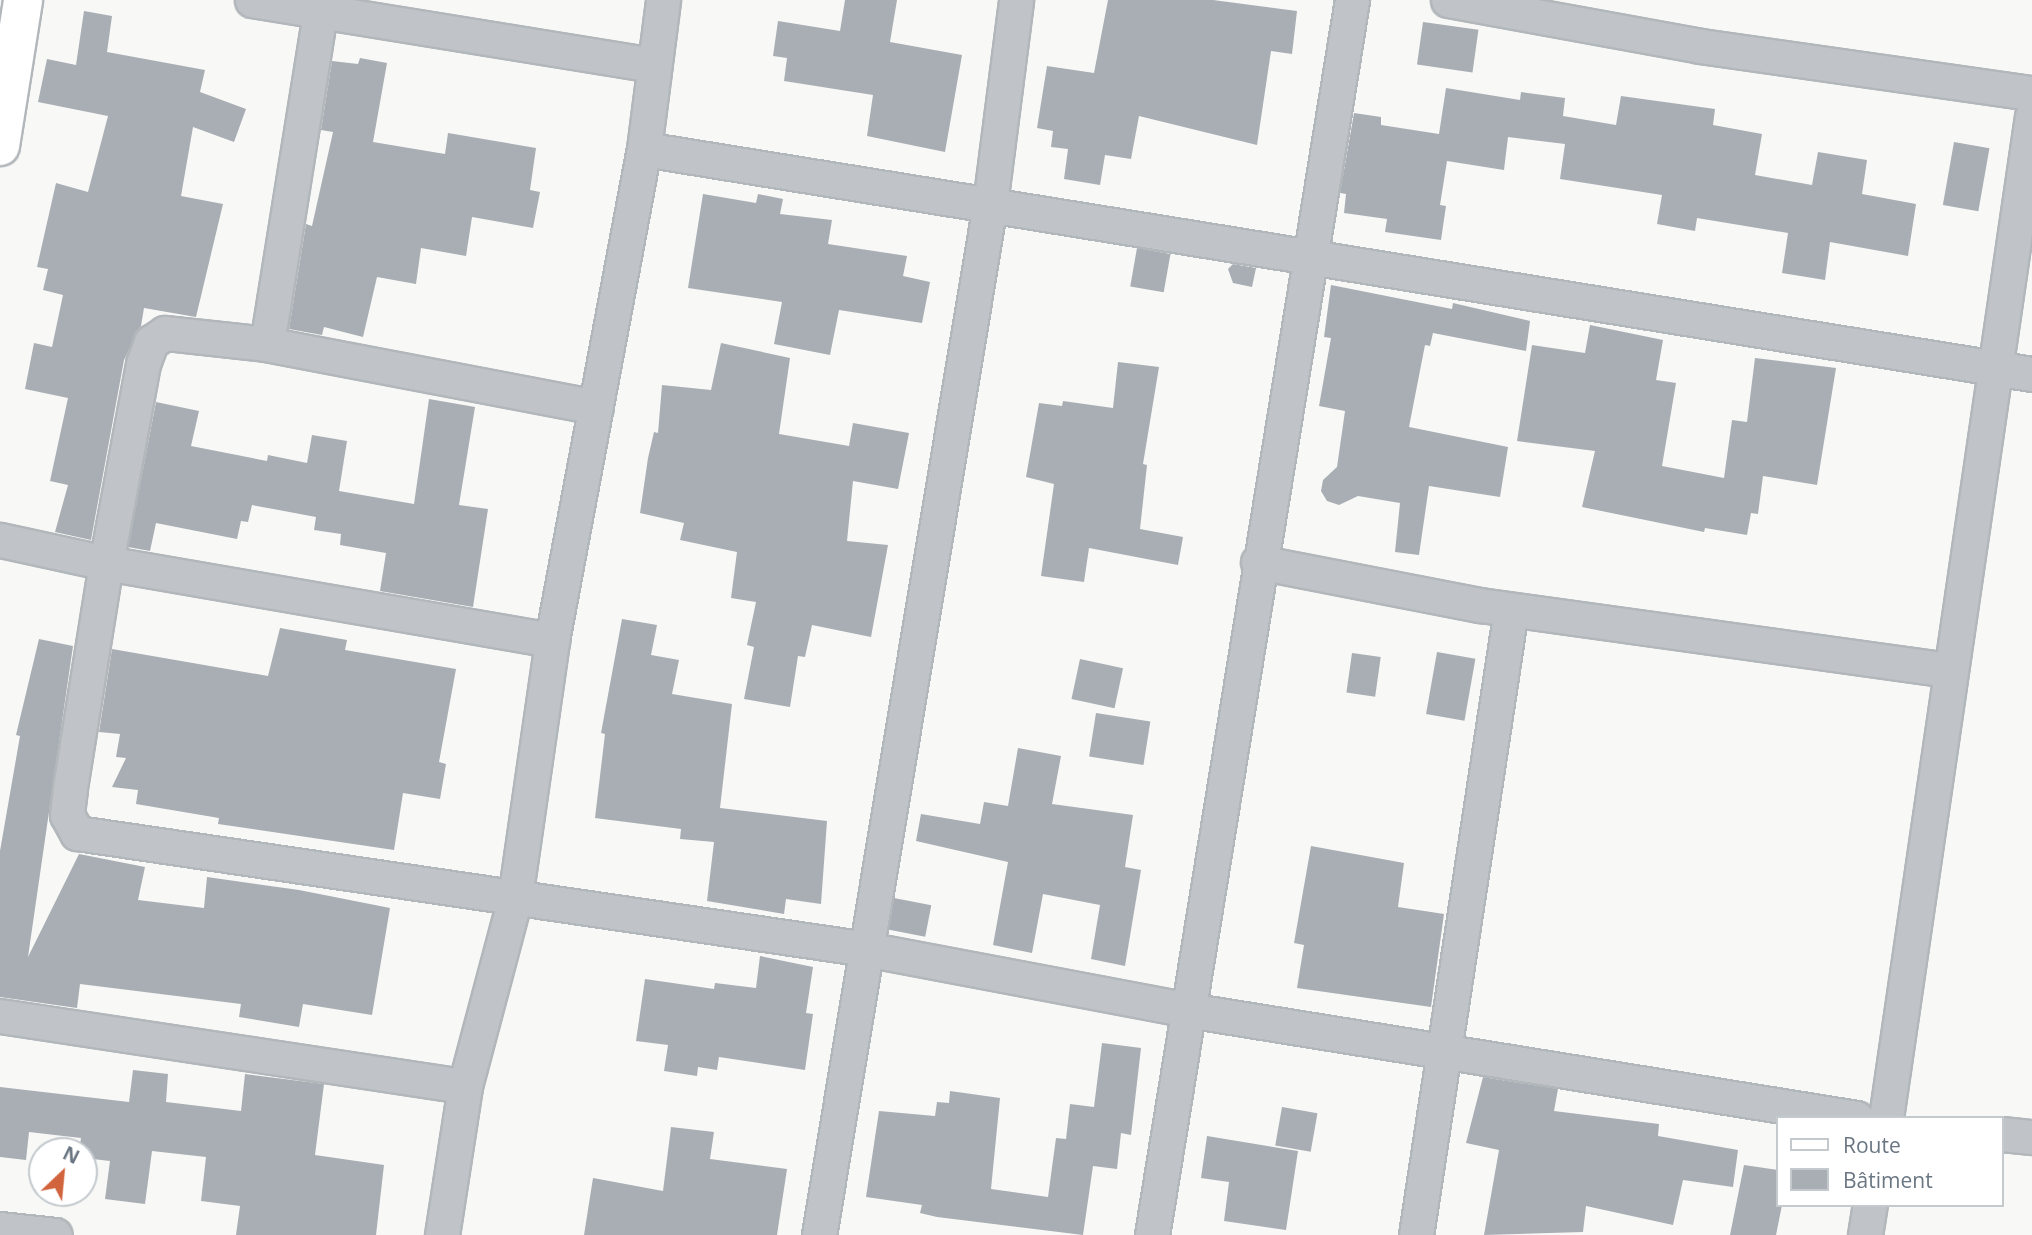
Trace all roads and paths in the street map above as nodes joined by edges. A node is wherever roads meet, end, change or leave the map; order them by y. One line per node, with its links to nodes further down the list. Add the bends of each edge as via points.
1 (23, 0): 11 (street)
2 (252, 0): 7 (street)
3 (663, 0): 8 (street)
4 (1016, 0): 13 (street)
5 (1352, 0): 14 (street)
6 (1448, 0): 9 (street, via 1700,46)
7 (321, 5): 8 (street); 15 (street)
8 (654, 65): 12 (street)
9 (2032, 93)
10 (2032, 116): 16 (street)
11 (0, 146)
12 (644, 149): 13 (street); 18 (street)
13 (990, 204): 14 (street); 26 (street)
14 (1308, 255): 16 (street); 20 (street)
15 (267, 344): 18 (street); 21 (street, via 165,333 151,342)
16 (1995, 369): 17 (street); 24 (street)
17 (2032, 374)
18 (596, 407): 23 (street)
19 (0, 540): 21 (street)
20 (1258, 562): 22 (street); 27 (street)
21 (106, 563): 23 (street); 25 (street, via 68,802 67,815 77,834)
22 (1511, 610): 24 (street); 29 (street)
23 (552, 640): 25 (street)
24 (1948, 670): 32 (street)
25 (515, 898): 26 (street); 30 (street)
26 (866, 949): 27 (street); 39 (street)
27 (1188, 1010): 29 (street); 40 (street)
28 (0, 1016): 30 (street)
29 (1446, 1049): 31 (street); 41 (street)
30 (465, 1086): 38 (street)
31 (1844, 1116)
32 (1886, 1116)
33 (2004, 1134): 34 (street)
34 (2032, 1137)
35 (1871, 1207): 42 (street)
36 (0, 1228): 37 (street)
37 (55, 1235)
38 (442, 1235)
39 (819, 1235)
40 (1152, 1235)
41 (1416, 1235)
42 (1865, 1235)

